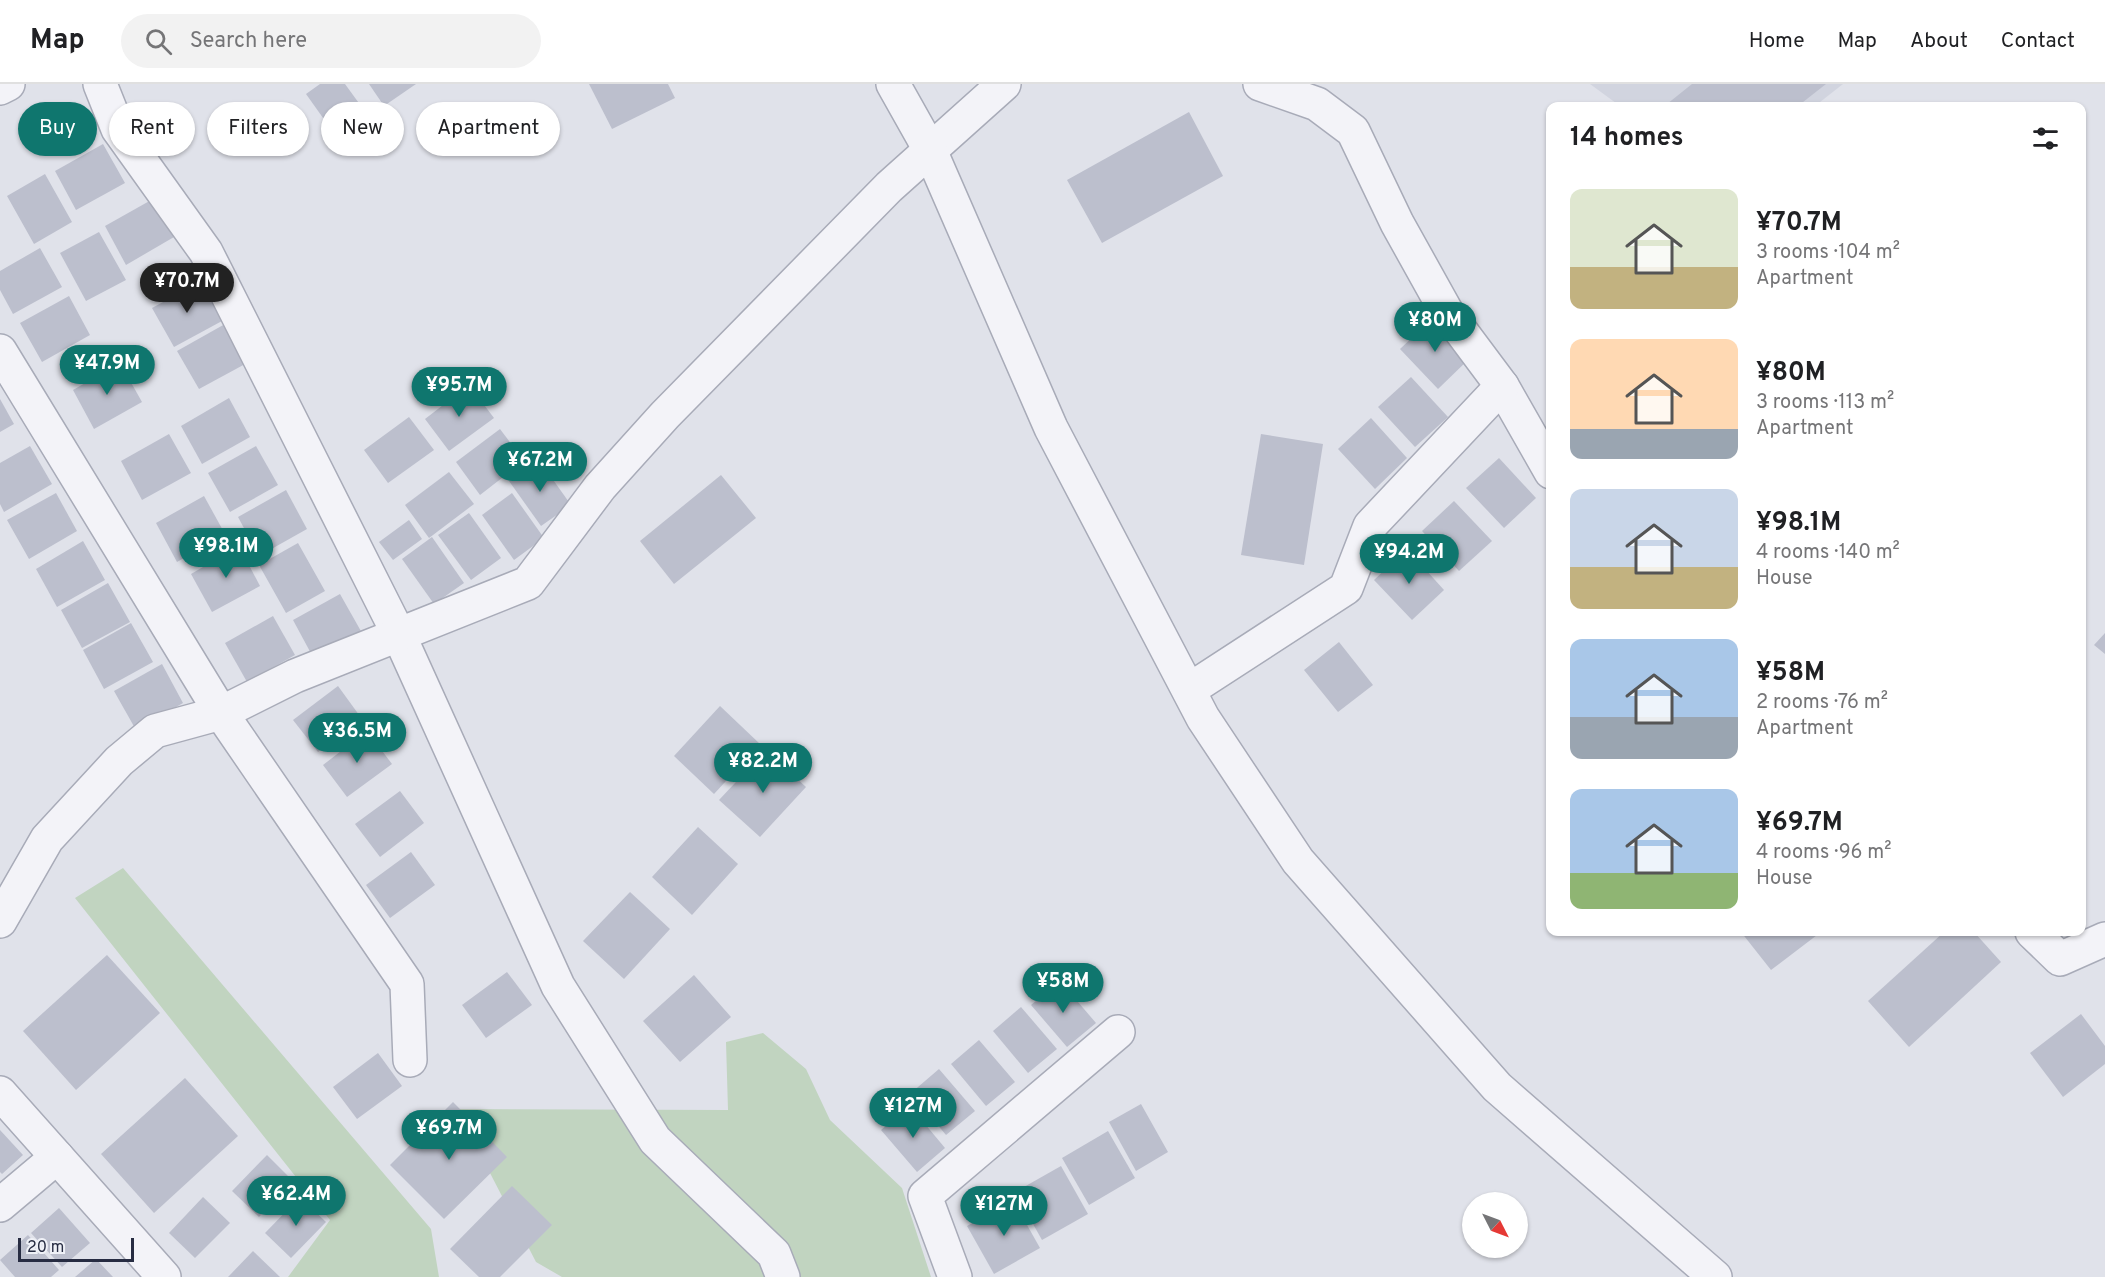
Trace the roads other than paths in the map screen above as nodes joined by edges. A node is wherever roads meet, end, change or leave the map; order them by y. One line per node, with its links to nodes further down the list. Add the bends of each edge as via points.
1 (8, 84): 6 (street)
2 (100, 84): 11 (street, via 118,129 206,252)
3 (893, 84): 7 (street)
4 (1004, 84): 7 (street)
5 (1260, 84): 9 (street, via 1317,104 1353,130 1397,223 1446,311)
6 (0, 87)
7 (929, 148): 11 (street, via 665,415 600,487 528,583); 12 (street, via 1051,428)
8 (0, 351): 13 (street)
9 (1502, 386): 10 (street); 12 (street, via 1370,526 1346,588)
10 (1546, 463)
11 (399, 634): 13 (street, via 295,676); 23 (street, via 558,986 655,1140 774,1254)
12 (1189, 690): 25 (street, via 1203,718 1298,861 1497,1087)
13 (221, 713): 14 (street, via 155,731 119,761 47,839); 18 (street, via 407,984)
14 (0, 921)
15 (2036, 936): 16 (street, via 2060,959)
16 (2105, 939)
17 (1118, 1032): 24 (street, via 925,1196)
18 (410, 1060)
19 (0, 1093): 20 (street)
20 (57, 1157): 21 (street); 22 (street)
21 (0, 1205)
22 (164, 1277)
23 (783, 1277)
24 (955, 1277)
25 (1715, 1277)

